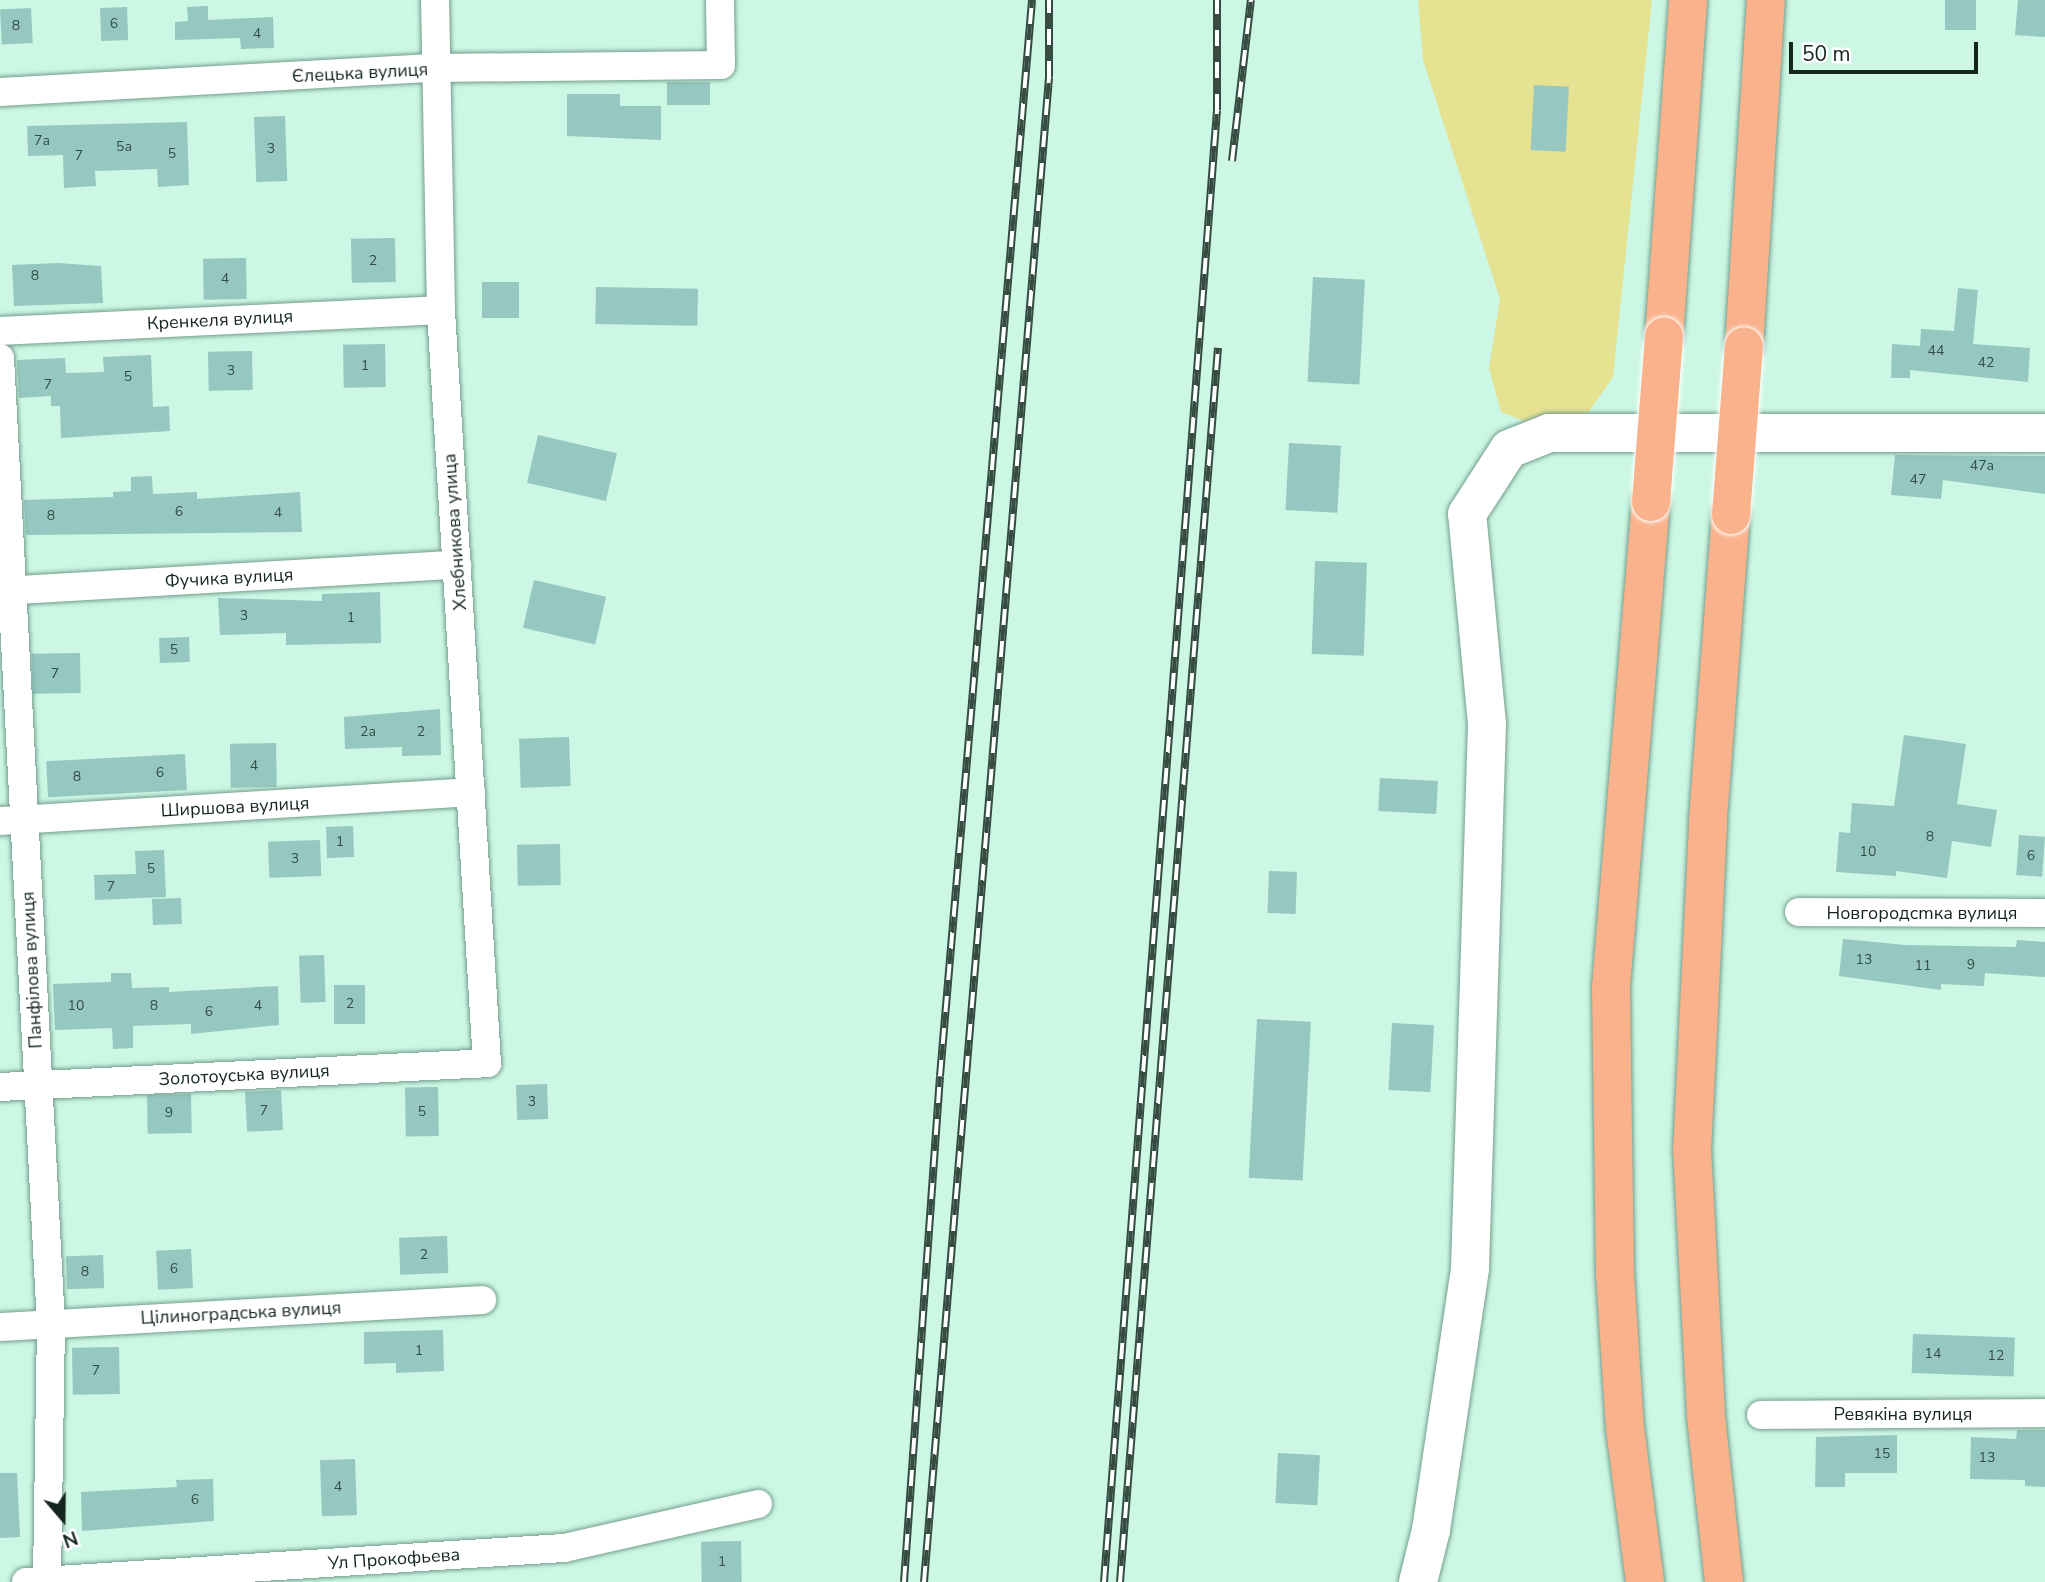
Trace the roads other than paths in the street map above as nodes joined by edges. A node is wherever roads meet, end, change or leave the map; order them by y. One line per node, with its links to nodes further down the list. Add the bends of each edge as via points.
1 (435, 0): 5 (street, Хлебникова улица)
2 (720, 0): 5 (street, Єлецька вулиця, via 721,65)
3 (1688, 0): 29 (main road, bridge, via 1611,987 1615,1275 1625,1429)
4 (1766, 0): 30 (main road, bridge, via 1708,819 1692,1152 1702,1362)
5 (436, 68): 6 (street, Єлецька вулиця); 7 (street, Хлебникова улица)
6 (0, 92)
7 (441, 310): 8 (street, Кренкеля вулиця); 11 (street, Хлебникова улица)
8 (0, 331)
9 (0, 358): 12 (street, Панфілова вулиця)
10 (2045, 433): 28 (street, via 1549,433 1509,449 1467,514 1487,724 1471,1268 1431,1530)
11 (457, 565): 12 (street, Фучика вулиця); 13 (street, Хлебникова улица)
12 (6, 591): 14 (street, Панфілова вулиця)
13 (471, 792): 14 (street, Ширшова вулиця); 17 (street, Хлебникова улица)
14 (12, 820): 18 (street, Панфілова вулиця)
15 (1799, 912): 16 (street, Новгородсmка вулиця)
16 (2045, 913)
17 (487, 1063): 18 (street, Золотоуська вулиця)
18 (38, 1085): 19 (street, Золотоуська вулиця); 21 (street, Панфілова вулиця)
19 (0, 1087)
20 (482, 1300): 21 (street, Цілиноградська вулиця)
21 (51, 1324): 22 (street, Цілиноградська вулиця); 27 (street, Панфілова вулиця)
22 (0, 1326)
23 (2045, 1413): 24 (street, Ревякiна вулиця)
24 (1761, 1415)
25 (758, 1504): 27 (street, Ул Прокофьева, via 564,1548)
26 (26, 1582): 27 (street, Ул Прокофьева)
27 (47, 1582)
28 (1418, 1582)
29 (1645, 1582)
30 (1724, 1582)

